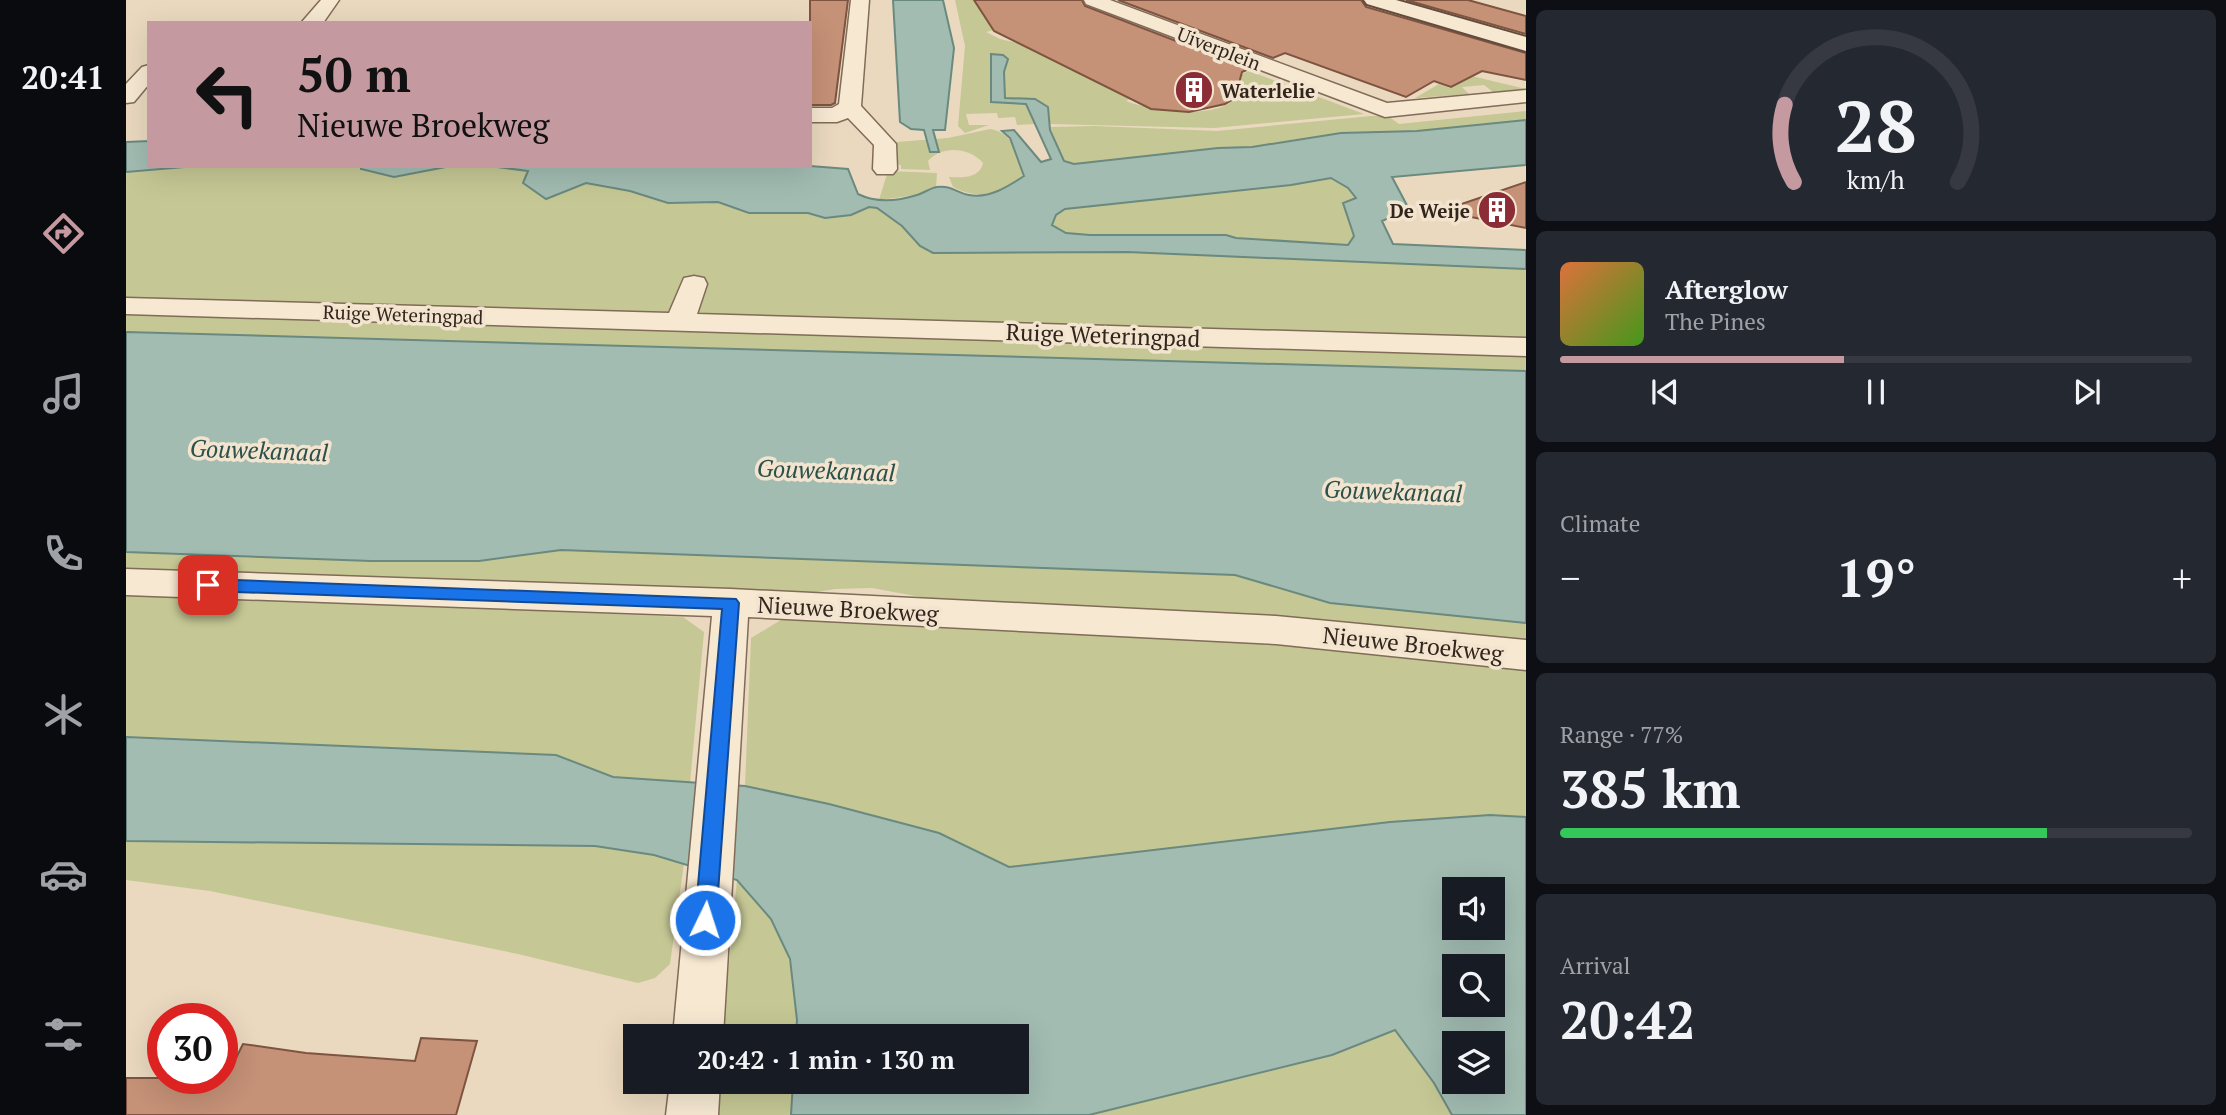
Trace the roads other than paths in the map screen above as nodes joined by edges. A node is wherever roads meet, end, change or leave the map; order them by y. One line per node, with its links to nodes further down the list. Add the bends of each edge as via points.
1 (330, 0): 5 (street)
2 (860, 0): 10 (street)
3 (1093, 0): 8 (street, Uiverplein, via 1385,110)
4 (1374, 0): 6 (main road)
5 (315, 21)
6 (1526, 44)
7 (147, 73): 9 (street)
8 (1526, 96)
9 (126, 97)
10 (850, 107): 11 (street, via 837,115); 12 (street, via 885,144)
11 (812, 115)
12 (885, 169)
13 (694, 284): 15 (street)
14 (126, 306): 15 (street, Ruige Weteringpad)
15 (680, 322): 16 (street, Ruige Weteringpad)
16 (1526, 347)
17 (126, 582): 18 (street, Nieuwe Broekweg)
18 (729, 622): 19 (street, Nieuwe Broekweg, via 1276,630); 20 (street)
19 (1526, 656)
20 (699, 1024)
21 (694, 1094): 22 (street)
22 (692, 1115)

